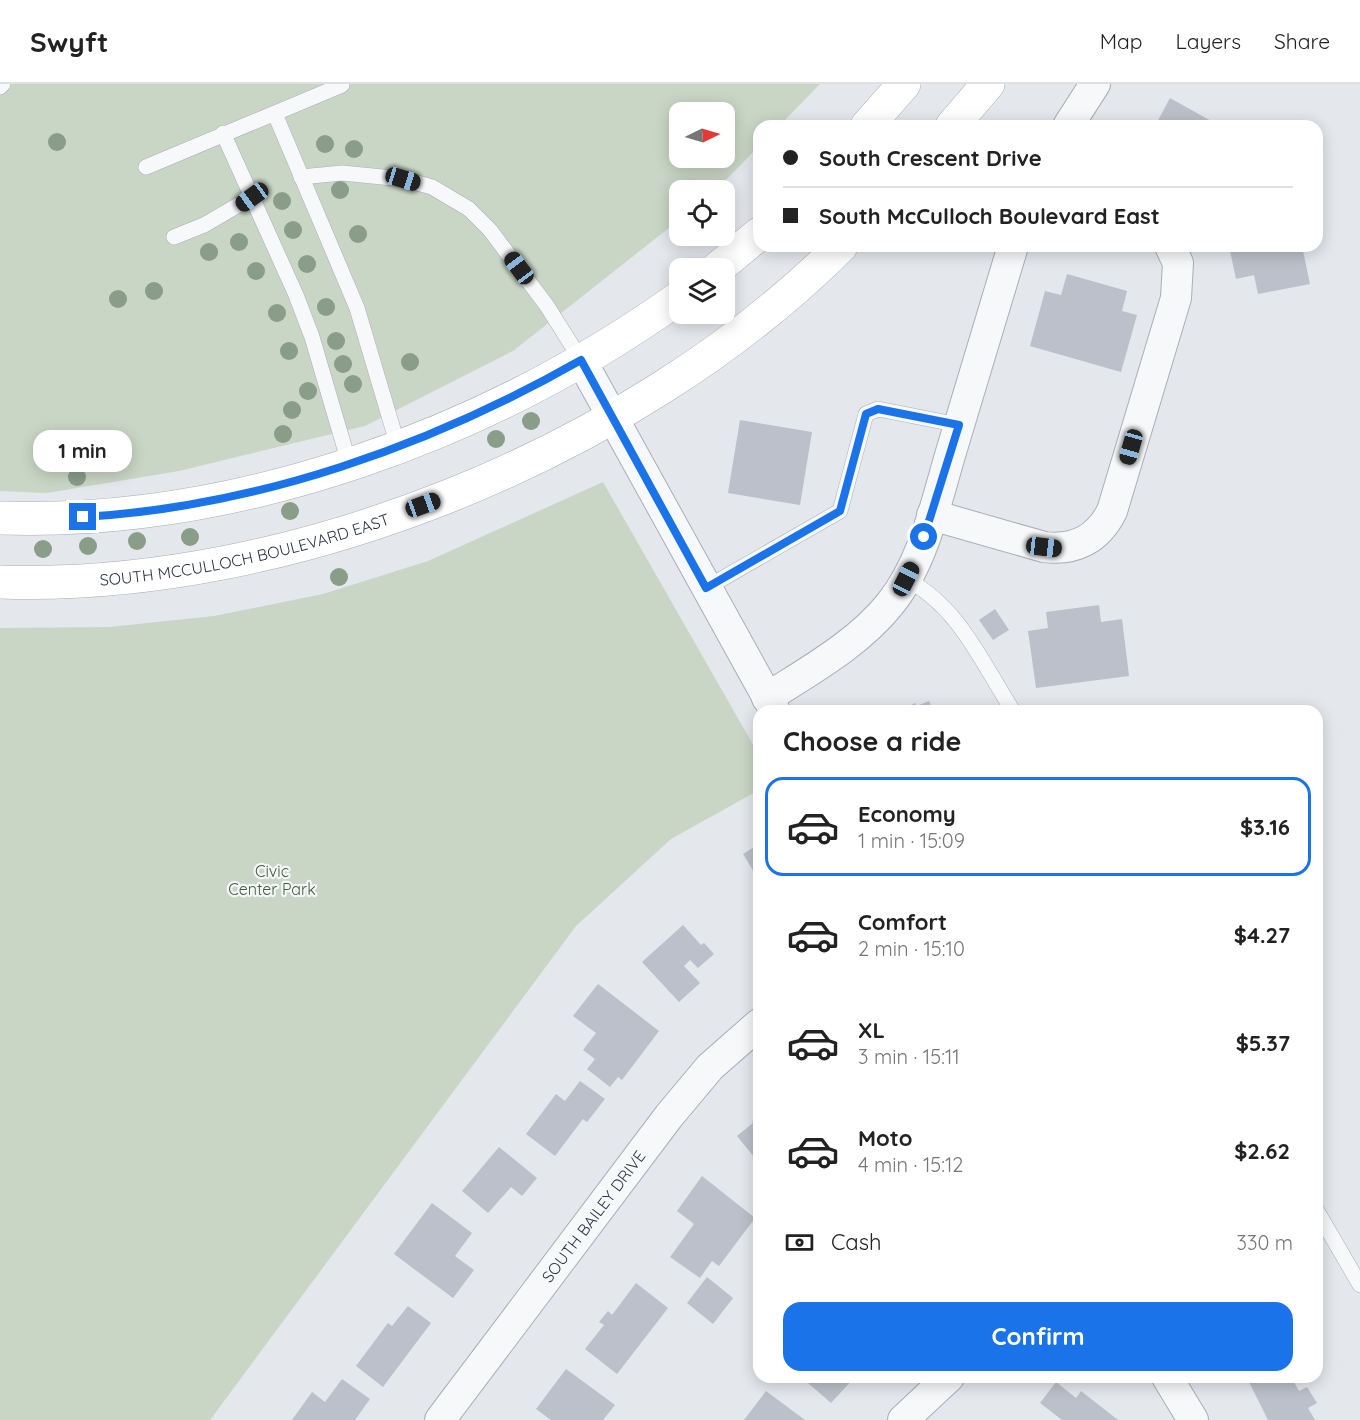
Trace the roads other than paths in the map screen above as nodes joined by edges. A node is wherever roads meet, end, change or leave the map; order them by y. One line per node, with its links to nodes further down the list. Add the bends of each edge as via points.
1 (904, 84): 6 (main road)
2 (987, 84): 7 (main road)
3 (1095, 84): 8 (street)
4 (342, 85): 5 (lane)
5 (275, 114): 9 (lane); 11 (lane)
6 (872, 120)
7 (957, 120)
8 (1072, 120)
9 (224, 133): 10 (lane); 12 (lane)
10 (146, 167)
11 (302, 177): 20 (lane, via 342,173 403,179 432,187 470,209 547,306); 23 (lane, via 357,308)
12 (252, 197): 13 (lane); 24 (lane, via 308,327)
13 (174, 237)
14 (753, 239): 18 (main road)
15 (834, 252): 21 (main road, SOUTH MCCULLOCH BOULEVARD EAST, via 751,324)
16 (1011, 252): 22 (street)
17 (1173, 252): 25 (street, via 1178,263 1176,298 1107,523 1087,542 1061,549)
18 (730, 258)
19 (669, 304): 20 (main road)
20 (581, 360): 21 (street); 23 (main road, via 502,404)
21 (612, 417): 28 (main road, SOUTH MCCULLOCH BOULEVARD EAST, via 494,478 311,542 155,574 99,580); 29 (street)
22 (959, 425): 25 (street); 29 (lane, via 878,409 866,414 840,511)
23 (398, 446): 24 (main road)
24 (350, 463): 26 (main road, via 244,492 146,511)
25 (932, 515): 27 (street)
26 (0, 518)
27 (906, 579): 30 (street, via 890,604 854,639); 31 (lane, via 926,590 952,614)
28 (0, 582)
29 (706, 588): 30 (street)
30 (771, 705)
31 (1008, 705)
32 (753, 1029): 37 (street, SOUTH BAILEY DRIVE, via 710,1067 669,1116)
33 (1323, 1220): 34 (lane)
34 (1360, 1285)
35 (943, 1383): 38 (street)
36 (1171, 1383): 39 (street)
37 (440, 1420)
38 (903, 1420)
39 (1193, 1420)

